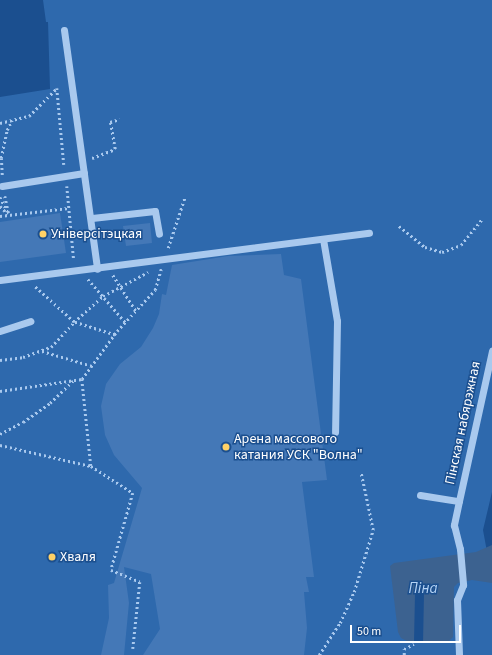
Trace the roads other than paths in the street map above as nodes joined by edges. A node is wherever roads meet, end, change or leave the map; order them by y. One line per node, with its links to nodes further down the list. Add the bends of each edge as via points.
1 (64, 30): 2 (street)
2 (84, 173): 3 (street); 4 (street)
3 (2, 186)
4 (92, 218): 6 (street, via 155,211); 8 (street)
5 (369, 233): 7 (street)
6 (159, 234)
7 (324, 239): 8 (street); 13 (street, via 337,321)
8 (97, 269): 9 (street)
9 (0, 280)
10 (30, 321): 11 (street)
11 (0, 331)
12 (492, 351): 15 (street, Пінская набярэжная)
13 (335, 432)
14 (420, 495): 15 (street, Пінская набярэжная)
15 (459, 501): 16 (street, Пінская набярэжная, via 454,525 460,549 463,585 457,600)
16 (459, 655)

